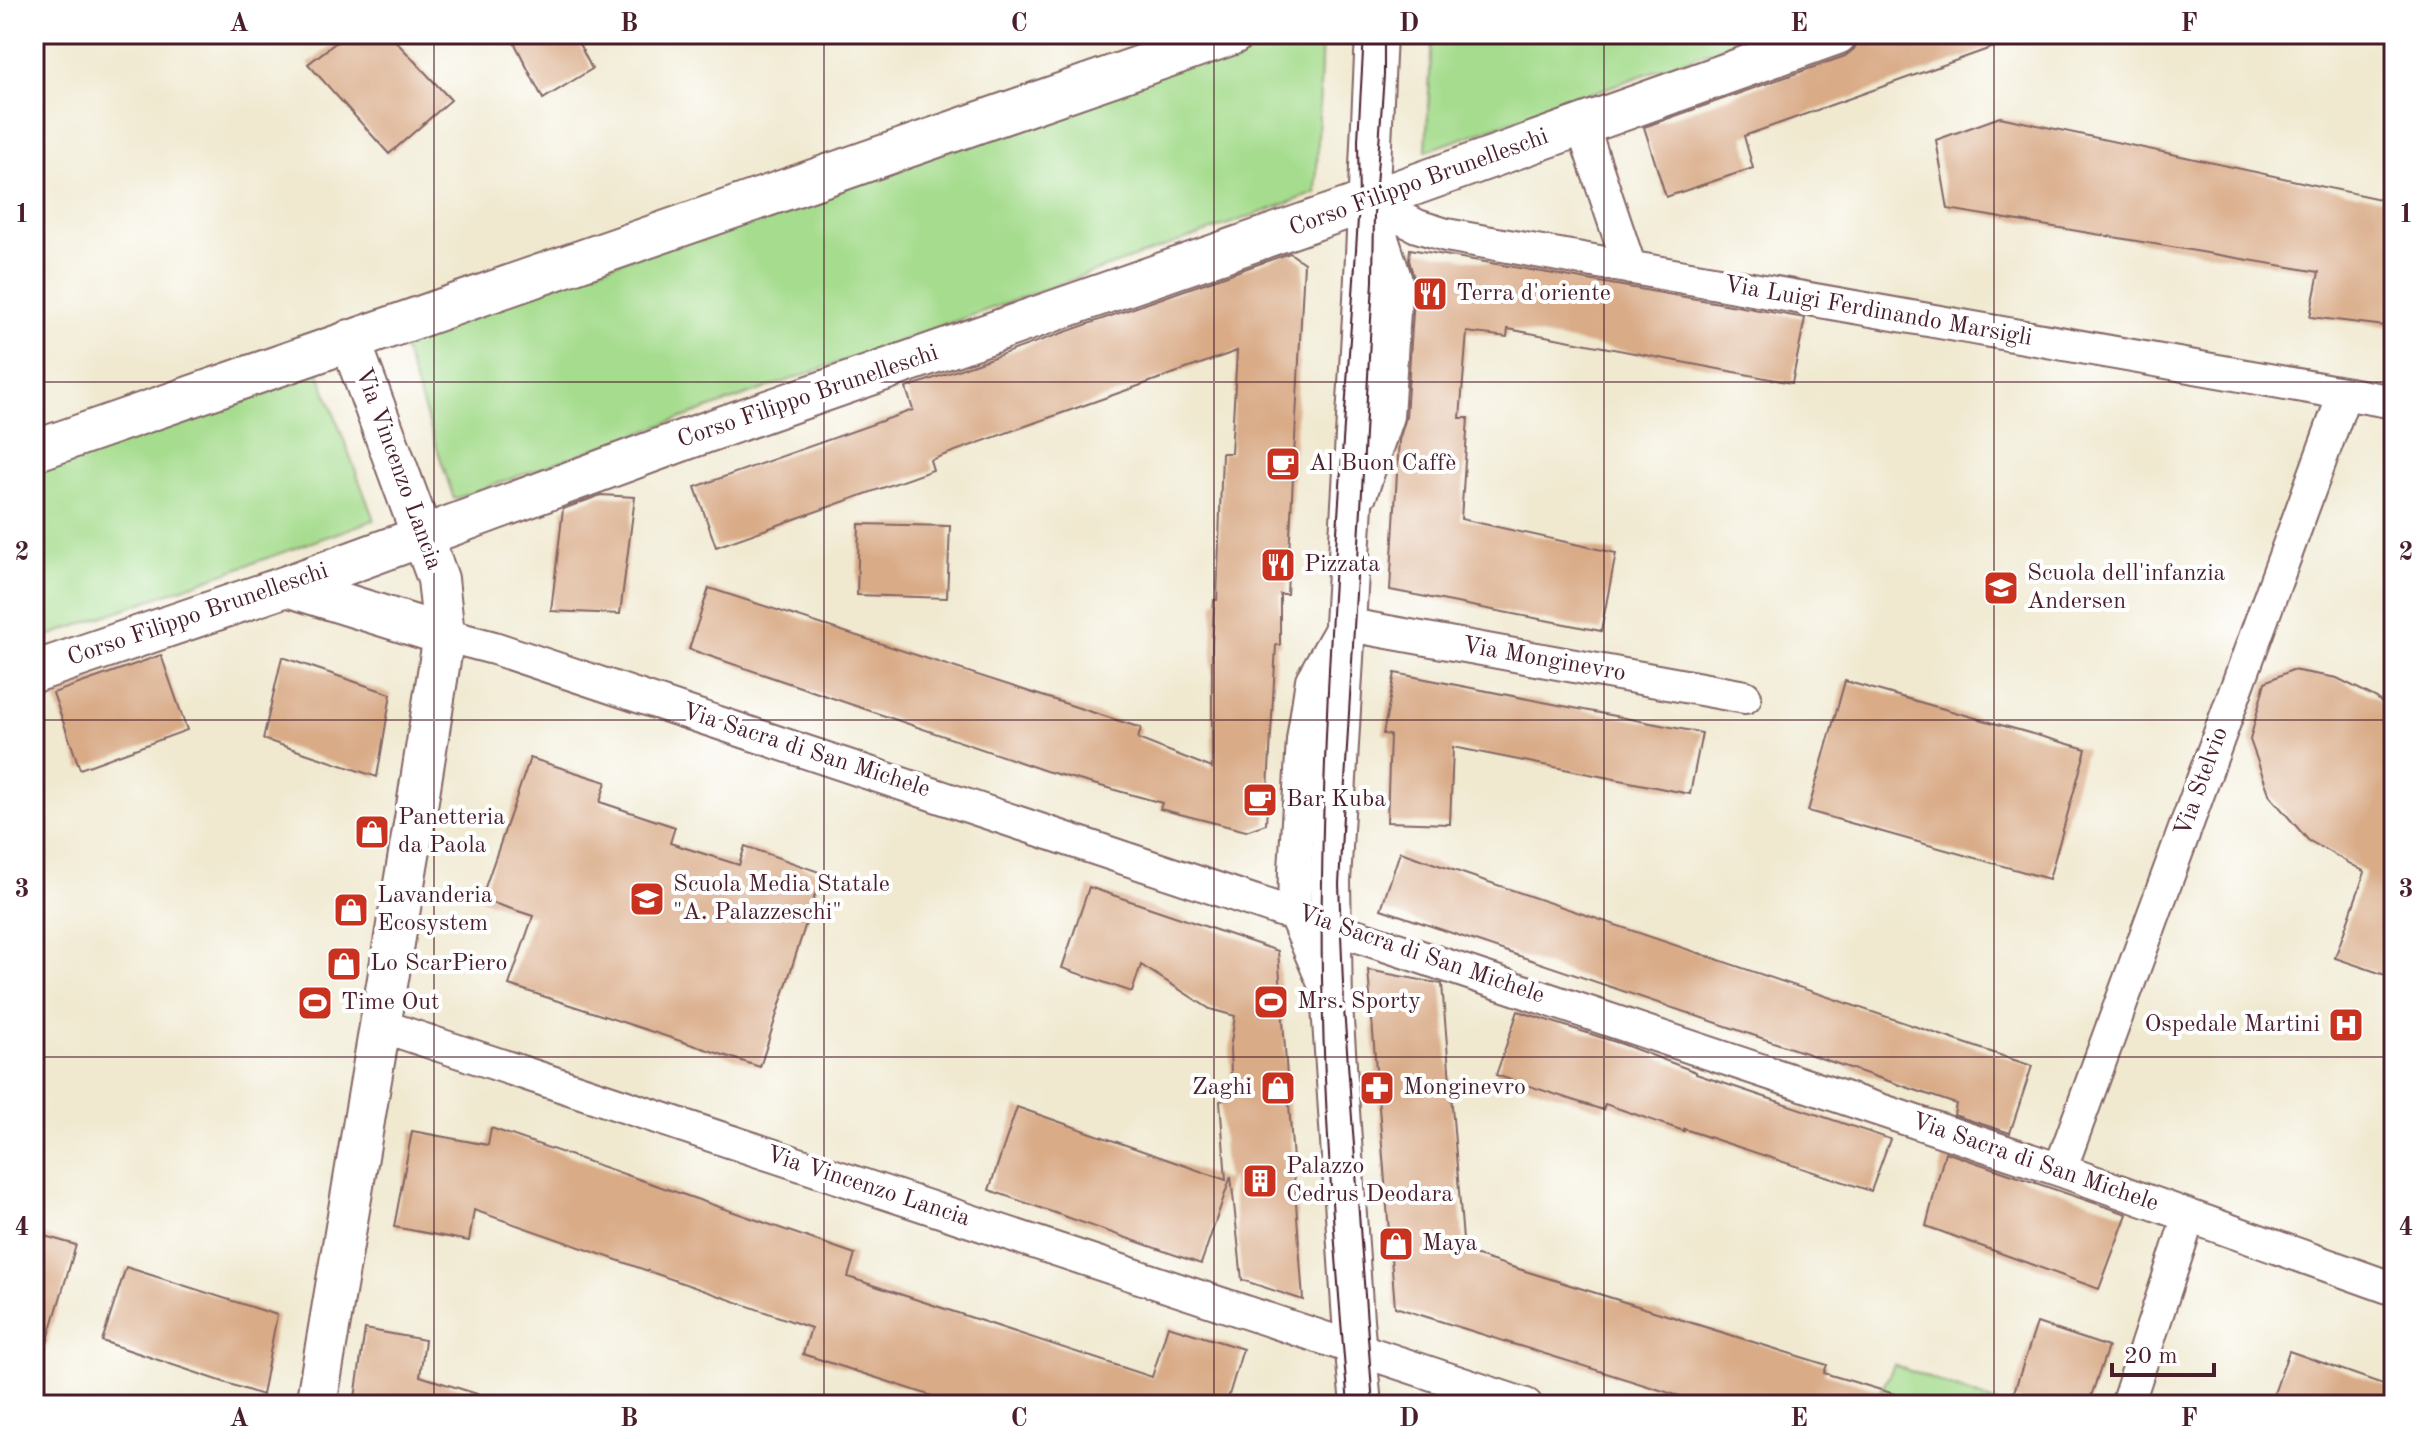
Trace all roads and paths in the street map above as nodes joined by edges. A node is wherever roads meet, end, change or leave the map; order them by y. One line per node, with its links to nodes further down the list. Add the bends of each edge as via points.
1 (1233, 34): 7 (street)
2 (1376, 34): 5 (street)
3 (1837, 34): 4 (street, Corso Filippo Brunelleschi)
4 (1582, 125): 5 (street, Corso Filippo Brunelleschi); 6 (street)
5 (1369, 201): 6 (street, Via Luigi Ferdinando Marsigli, via 1446,235); 11 (street, Corso Filippo Brunelleschi); 13 (street)
6 (1630, 268): 8 (street, Via Luigi Ferdinando Marsigli)
7 (350, 340): 10 (street); 11 (street, Via Vincenzo Lancia)
8 (2344, 395): 9 (street, Via Luigi Ferdinando Marsigli); 19 (street, Via Stelvio)
9 (2394, 402)
10 (34, 451)
11 (423, 536): 12 (street, Corso Filippo Brunelleschi); 14 (street, Via Vincenzo Lancia, via 438,579)
12 (287, 586): 14 (street); 15 (street, Corso Filippo Brunelleschi)
13 (1344, 624): 16 (street, Via Monginevro); 17 (street, via 1330,849)
14 (444, 635): 17 (street, Via Sacra di San Michele); 18 (street, Via Vincenzo Lancia)
15 (34, 672)
16 (1745, 697)
17 (1312, 919): 19 (street, Via Sacra di San Michele); 22 (street, via 1332,1006)
18 (379, 1025): 22 (street, Via Vincenzo Lancia); 23 (street, Via Vincenzo Lancia)
19 (2060, 1170): 20 (street, Via Sacra di San Michele)
20 (2189, 1216): 21 (street, Via Sacra di San Michele); 26 (street)
21 (2394, 1289)
22 (1357, 1348): 24 (street); 25 (street)
23 (316, 1405)
24 (1361, 1405)
25 (1526, 1405)
26 (2127, 1405)

